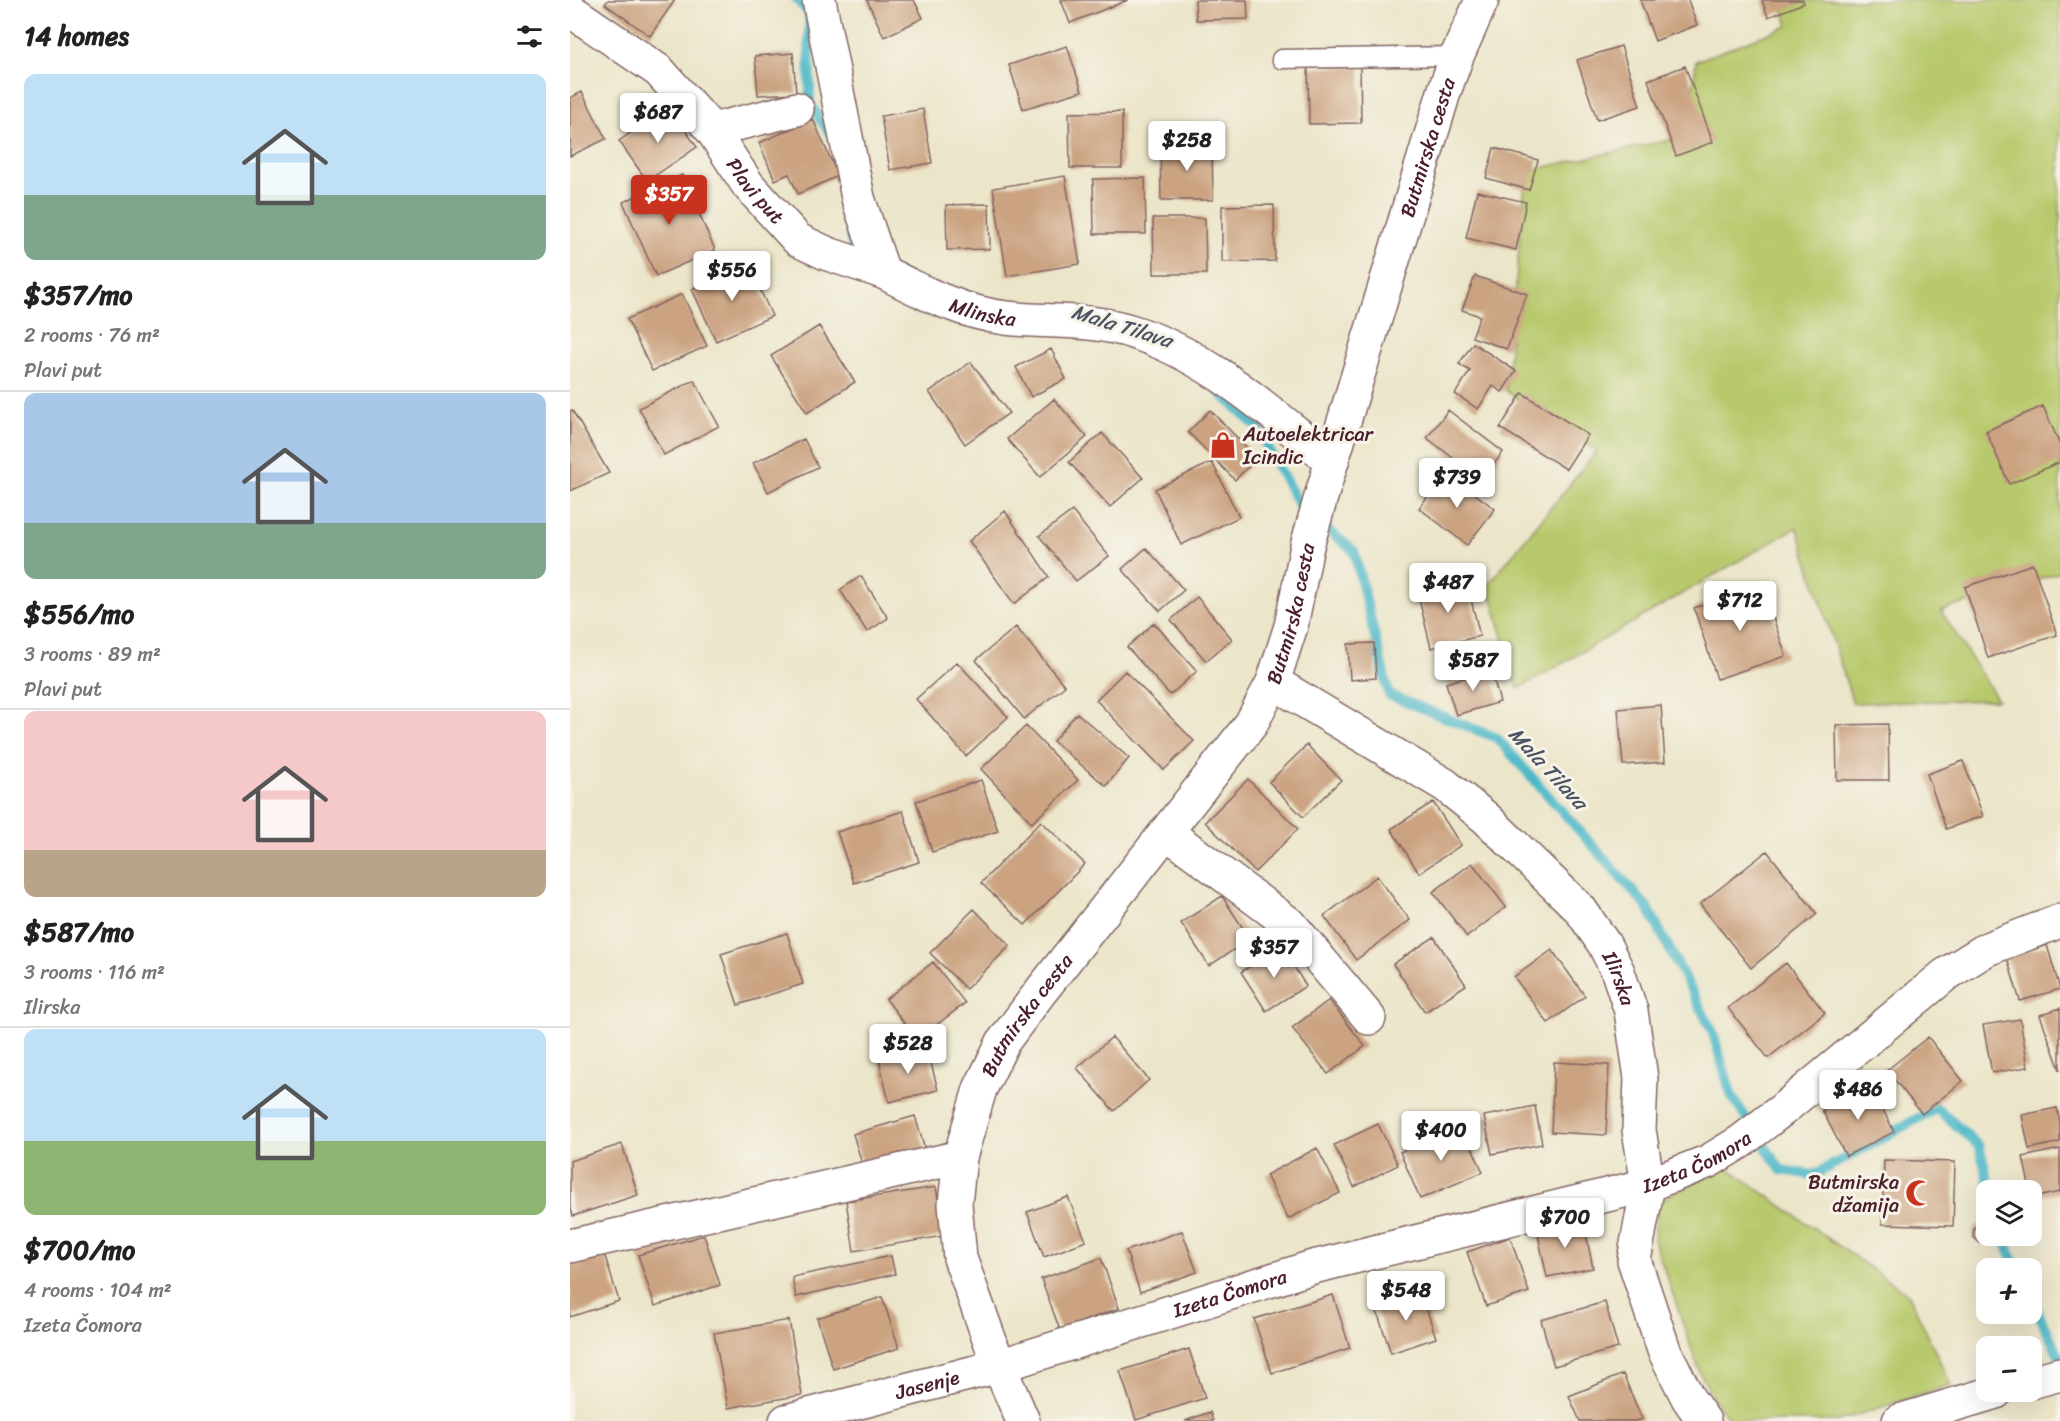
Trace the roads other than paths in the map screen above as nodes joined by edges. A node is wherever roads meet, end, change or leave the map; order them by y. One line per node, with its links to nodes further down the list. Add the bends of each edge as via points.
1 (819, 0): 8 (street)
2 (1482, 0): 4 (street, Butmirska cesta)
3 (570, 10): 7 (street, Plavi put, via 659,71)
4 (1457, 56): 5 (lane); 9 (street, Butmirska cesta)
5 (1281, 59)
6 (797, 109): 7 (street)
7 (712, 130): 8 (street, Plavi put, via 748,185 798,240)
8 (872, 268): 9 (street, Mlinska, via 959,308 1006,318 1071,320 1132,331 1186,353)
9 (1332, 461): 10 (street, Butmirska cesta)
10 (1273, 682): 11 (street, Butmirska cesta, via 1251,724); 15 (street, Ilirska, via 1445,785 1486,818 1580,909 1618,972 1630,1011 1641,1078 1639,1130)
11 (1166, 832): 13 (street, via 1291,925); 14 (street, Butmirska cesta, via 1004,1042 980,1089)
12 (2060, 921): 15 (street, Izeta Čomora, via 1987,949 1945,975 1740,1142 1709,1161)
13 (1369, 1018)
14 (960, 1157): 16 (street); 17 (street, Butmirska cesta, via 955,1204 960,1258)
15 (1648, 1185): 17 (street, Izeta Čomora, via 1313,1267); 23 (street, Ilirska, via 1634,1260 1664,1350)
16 (570, 1246)
17 (999, 1366): 21 (street, Jasenje); 22 (street, Butmirska cesta)
18 (2060, 1374): 19 (street)
19 (2042, 1379)
20 (1976, 1398): 24 (street)
21 (786, 1421)
22 (1023, 1421)
23 (1704, 1421)
24 (1899, 1421)

